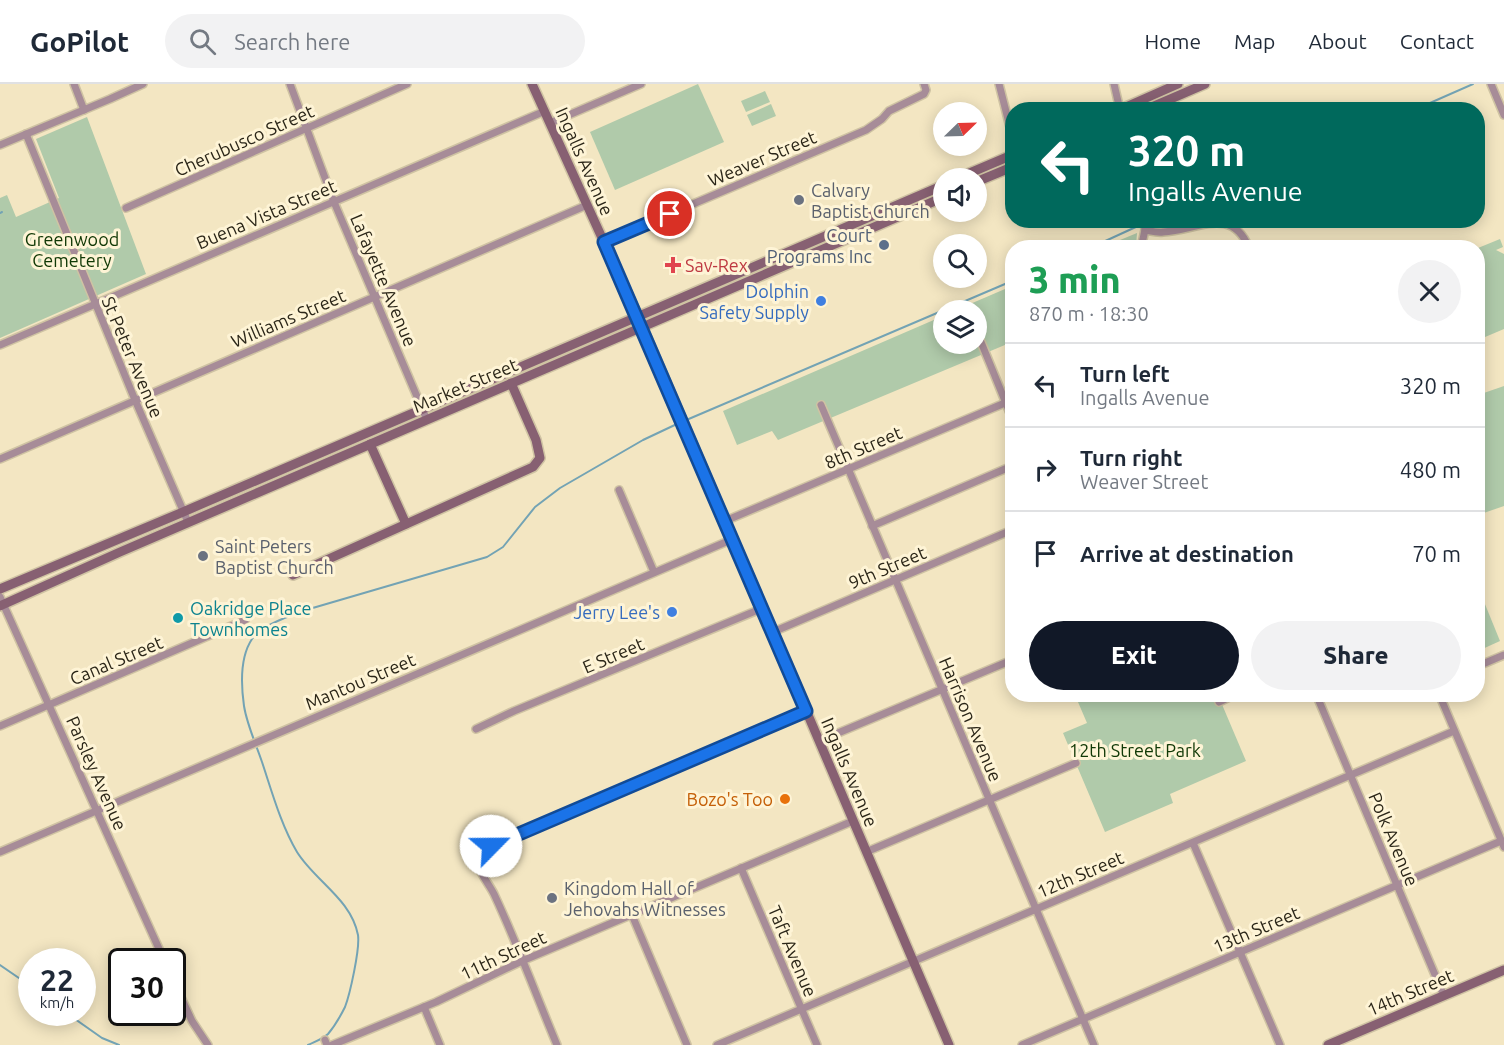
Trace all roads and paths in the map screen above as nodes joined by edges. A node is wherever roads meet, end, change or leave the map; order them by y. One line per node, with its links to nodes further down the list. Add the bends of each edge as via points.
1 (74, 84): 17 (street)
2 (143, 84): 17 (street)
3 (290, 84): 21 (street, Lafayette Avenue)
4 (407, 84): 21 (street, Cherubusco Street)
5 (532, 84): 18 (street, Ingalls Avenue)
6 (641, 84): 20 (street)
7 (999, 84): 16 (street)
8 (1114, 84): 13 (street)
9 (1178, 84): 14 (street)
10 (1205, 84): 15 (street)
11 (1491, 84): 19 (street)
12 (924, 85): 38 (street, Weaver Street, via 924,94 893,108 866,130)
13 (1118, 102)
14 (1136, 102)
15 (1163, 102)
16 (1005, 108)
17 (84, 110): 22 (street)
18 (545, 111): 20 (street, Ingalls Avenue); 29 (street, Buena Vista Street)
19 (1504, 115)
20 (550, 123): 31 (street, Ingalls Avenue)
21 (306, 128): 29 (street, Lafayette Avenue); 32 (street, Cherubusco Street)
22 (26, 134): 23 (street); 40 (street, St Peter Avenue)
23 (0, 145)
24 (1005, 158): 25 (street)
25 (981, 168)
26 (1005, 170): 27 (street)
27 (987, 177)
28 (933, 190): 41 (street, Market Street)
29 (334, 202): 39 (street, Lafayette Avenue); 40 (street, Buena Vista Street)
30 (933, 202): 42 (street, Market Street)
31 (587, 205): 38 (street, Ingalls Avenue); 39 (street, Williams Street)
32 (126, 208)
33 (1184, 228): 35 (street)
34 (1234, 228): 37 (street)
35 (1144, 230): 36 (street)
36 (1142, 240)
37 (1245, 240)
38 (604, 242): 41 (street, Ingalls Avenue)
39 (375, 297): 47 (street, Williams Street); 50 (street, Lafayette Avenue)
40 (94, 304): 43 (street, Buena Vista Street); 47 (street, St Peter Avenue)
41 (638, 316): 42 (street, Ingalls Avenue); 50 (street, Market Street)
42 (642, 327): 45 (street, Market Street); 58 (street, Ingalls Avenue)
43 (0, 345)
44 (987, 354): 46 (street)
45 (511, 383): 51 (street, Market Street); 60 (street, via 540,458 533,467)
46 (1005, 393)
47 (135, 400): 53 (street, Williams Street); 57 (street, St Peter Avenue)
48 (1005, 404): 55 (street, 8th Street)
49 (822, 405): 55 (street, Harrison Avenue)
50 (422, 409): 51 (street, Lafayette Avenue); 57 (street, Market Street)
51 (427, 420): 52 (street, Market Street)
52 (370, 444): 59 (street, Market Street); 60 (street)
53 (0, 459)
54 (1005, 469): 61 (street)
55 (848, 470): 58 (street, 8th Street); 61 (street, Harrison Avenue)
56 (619, 490): 64 (street)
57 (183, 512): 59 (street, St Peter Avenue); 67 (street, Market Street)
58 (725, 521): 63 (street, Ingalls Avenue)
59 (188, 522): 68 (street, Market Street)
60 (406, 524): 65 (street)
61 (872, 526): 66 (street, Harrison Avenue)
62 (1005, 533): 66 (street, 9th Street)
63 (733, 538): 64 (street, Mantou Street); 69 (street, Ingalls Avenue)
64 (654, 572): 87 (street, Mantou Street)
65 (293, 575)
66 (895, 580): 71 (street, 9th Street); 75 (street, Harrison Avenue)
67 (0, 589)
68 (1, 602): 78 (street, Parsley Avenue)
69 (762, 608): 71 (street, Ingalls Avenue); 81 (street, E Street)
70 (244, 620): 78 (street, Canal Street)
71 (772, 632): 79 (street, Ingalls Avenue)
72 (1504, 655): 74 (street)
73 (1005, 663): 75 (street)
74 (1485, 663)
75 (942, 690): 83 (street); 86 (street, Harrison Avenue)
76 (1319, 702): 85 (street, Polk Avenue)
77 (1442, 702): 82 (street)
78 (50, 704): 80 (street, Canal Street); 87 (street, Parsley Avenue)
79 (806, 711): 83 (street, Ingalls Avenue); 99 (street, via 481,852 477,859 481,872)
80 (0, 726)
81 (476, 729)
82 (1454, 731): 85 (street, 12th Street); 90 (street)
83 (819, 741): 88 (street, Ingalls Avenue)
84 (1076, 763): 86 (street)
85 (1351, 775): 89 (street, 12th Street); 94 (street, Polk Avenue)
86 (989, 800): 92 (street); 95 (street, Harrison Avenue)
87 (98, 810): 91 (street, Mantou Street); 97 (street, Parsley Avenue)
88 (853, 821): 92 (street, Ingalls Avenue); 93 (street, 11th Street)
89 (1193, 843): 95 (street, 12th Street); 98 (street)
90 (1503, 844): 94 (street, 13th Street)
91 (0, 852)
92 (866, 852): 100 (street, Ingalls Avenue)
93 (741, 868): 96 (street, 11th Street); 105 (street, Taft Avenue)
94 (1398, 885): 98 (street, 13th Street); 102 (street, Polk Avenue)
95 (1036, 909): 100 (street, 12th Street); 106 (street, Harrison Avenue)
96 (632, 915): 99 (street, 11th Street); 111 (street)
97 (159, 948)
98 (1240, 952): 106 (street, 13th Street); 117 (street)
99 (522, 961): 103 (street, 11th Street); 110 (street)
100 (913, 962): 105 (street, 12th Street); 114 (street, Ingalls Avenue)
101 (1504, 970): 102 (street, 14th Street)
102 (1444, 996): 118 (street, 14th Street)
103 (424, 1007): 108 (street, 11th Street); 109 (street)
104 (186, 1009): 107 (street)
105 (802, 1009): 112 (street, 12th Street); 113 (street, Taft Avenue)
106 (1083, 1019): 115 (street, 13th Street); 116 (street, Harrison Avenue)
107 (208, 1045)
108 (332, 1045)
109 (440, 1045)
110 (557, 1045)
111 (687, 1045)
112 (717, 1045)
113 (817, 1045)
114 (949, 1045)
115 (1022, 1045)
116 (1094, 1045)
117 (1280, 1045)
118 (1328, 1045)

